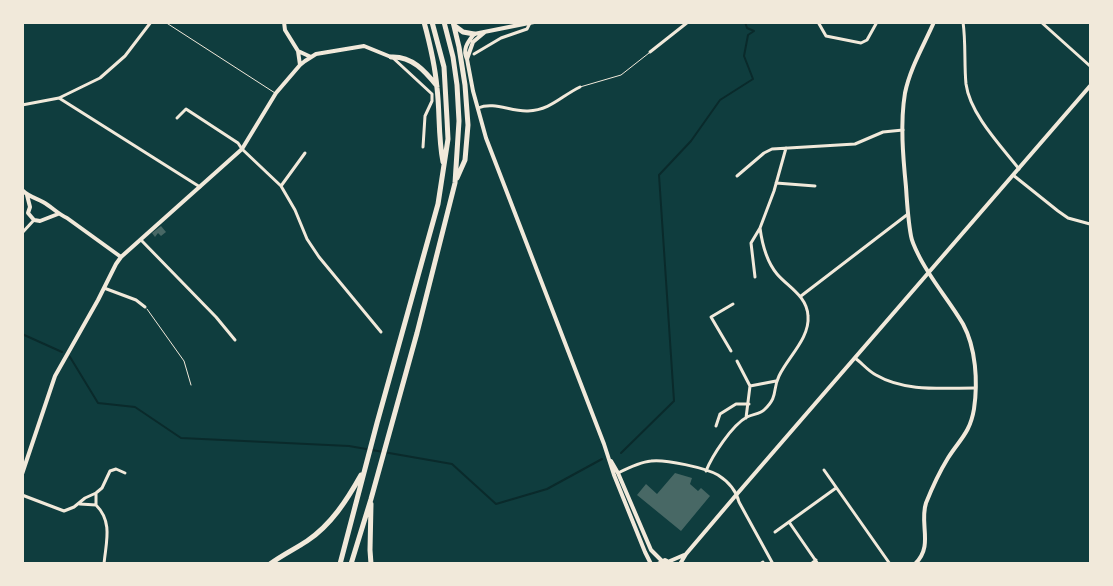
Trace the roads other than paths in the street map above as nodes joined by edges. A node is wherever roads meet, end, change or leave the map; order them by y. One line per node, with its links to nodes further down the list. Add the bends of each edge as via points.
1 (151, 22): 29 (street, via 110,70)
2 (165, 22): 28 (lane)
3 (284, 22): 17 (street, via 285,30)
4 (424, 22): 26 (highway)
5 (432, 22): 38 (highway, via 446,86 448,139)
6 (444, 22): 42 (highway, via 457,85)
7 (688, 22): 18 (street)
8 (818, 22): 9 (street, via 826,36 861,43 867,40)
9 (877, 22)
10 (934, 22): 33 (street, via 905,93)
11 (963, 22): 39 (street, via 967,86 975,109)
12 (1040, 22): 24 (street)
13 (532, 23): 15 (street); 19 (street, via 527,29 501,38)
14 (454, 24): 16 (highway, via 463,32); 42 (highway, via 465,85 468,125 465,160)
15 (485, 32): 16 (street); 22 (street, via 473,42)
16 (474, 34): 22 (street, via 464,50)
17 (298, 51): 20 (street); 23 (street)
18 (650, 52): 27 (lane, via 621,75)
19 (474, 54)
20 (311, 57): 21 (street, via 364,46); 23 (street)
21 (391, 57): 26 (highway, via 404,58 415,64); 34 (street, via 432,94 425,116)
22 (467, 59): 31 (street)
23 (300, 65): 28 (street)
24 (1090, 66)
25 (1090, 86): 39 (street)
26 (437, 87): 38 (highway, via 439,142)
27 (580, 87): 31 (street, via 551,106 528,111 486,104)
28 (276, 94): 36 (street)
29 (59, 98): 30 (street); 46 (street)
30 (22, 106)
31 (478, 108): 78 (street, via 486,138)
32 (177, 118): 36 (street, via 186,108 238,142)
33 (903, 130): 35 (street, via 883,132 854,144); 53 (street)
34 (422, 147)
35 (786, 148): 41 (street, via 764,153); 43 (street)
36 (242, 149): 44 (street); 46 (street)
37 (305, 153): 44 (street)
38 (444, 167): 79 (highway, via 436,211)
39 (1019, 169): 40 (street)
40 (1014, 175): 56 (street, via 1068,218); 61 (street)
41 (737, 176)
42 (456, 183): 89 (highway)
43 (776, 183): 45 (street); 57 (street)
44 (281, 186): 67 (street, via 319,257)
45 (815, 186)
46 (200, 188): 59 (street)
47 (22, 190): 48 (street)
48 (27, 195): 49 (street); 50 (street)
49 (40, 201): 50 (street); 51 (street)
50 (30, 207): 55 (street, via 29,216)
51 (47, 207): 52 (street); 54 (street)
52 (58, 214): 54 (street); 60 (street)
53 (908, 214): 61 (street, via 911,238); 64 (street)
54 (46, 218): 55 (street)
55 (34, 220): 58 (street)
56 (1090, 224)
57 (760, 228): 62 (street, via 751,243); 64 (street, via 770,263)
58 (22, 233)
59 (141, 240): 60 (street); 68 (street)
60 (121, 258): 63 (street)
61 (928, 273): 70 (street); 74 (street, via 963,325 972,348)
62 (756, 277)
63 (104, 288): 66 (street, via 136,300); 84 (street, via 55,376)
64 (801, 296): 72 (street, via 808,315 807,326)
65 (733, 304): 69 (street, via 712,317)
66 (145, 307)
67 (381, 332)
68 (235, 340)
69 (731, 351)
70 (855, 358): 74 (street, via 874,375 895,384); 87 (street)
71 (737, 362): 73 (street)
72 (776, 381): 73 (street); 76 (street, via 772,402 762,412)
73 (750, 386): 75 (street)
74 (975, 388): 108 (street, via 970,429 948,459 926,504 925,548)
75 (749, 404): 76 (street); 77 (street, via 736,404 720,414)
76 (746, 418): 81 (street, via 714,454)
77 (716, 426)
78 (608, 455): 83 (street); 103 (street)
79 (364, 470): 99 (highway, via 342,507 324,527 308,541); 100 (highway)
80 (824, 470): 85 (street)
81 (706, 471): 83 (street, via 649,461); 87 (street, via 720,476)
82 (125, 473): 86 (street, via 110,471)
83 (618, 473): 95 (street, via 651,550)
84 (22, 474)
85 (836, 488): 92 (street); 107 (street)
86 (96, 493): 90 (street); 91 (street)
87 (737, 494): 94 (street); 105 (street)
88 (22, 495): 90 (street, via 64,510)
89 (371, 499): 101 (highway); 102 (highway)
90 (80, 504): 91 (street)
91 (96, 505): 98 (street, via 107,524)
92 (789, 522): 93 (street); 97 (street)
93 (775, 532)
94 (686, 554): 96 (street); 104 (street)
95 (660, 562): 96 (street)
96 (672, 562)
97 (817, 562): 106 (street)
98 (104, 564)
99 (270, 564)
100 (340, 564)
101 (351, 564)
102 (371, 564)
103 (652, 564)
104 (680, 564)
105 (773, 564)
106 (811, 564)
107 (890, 564)
108 (915, 564)

